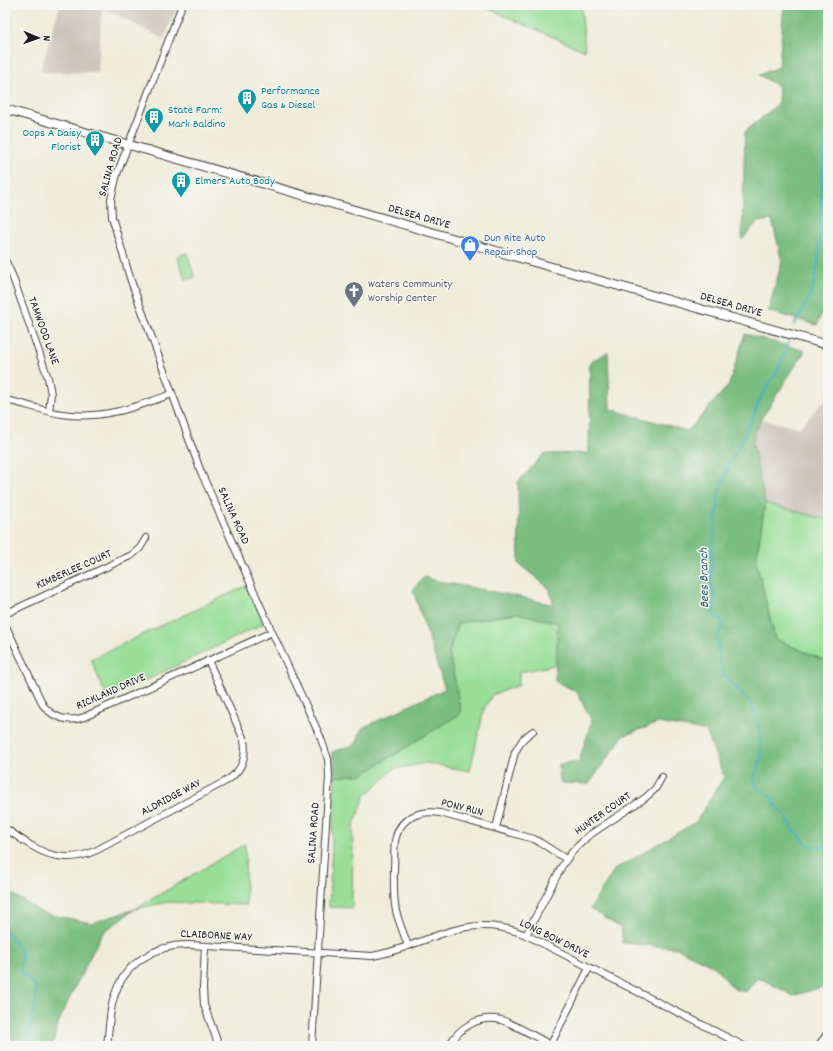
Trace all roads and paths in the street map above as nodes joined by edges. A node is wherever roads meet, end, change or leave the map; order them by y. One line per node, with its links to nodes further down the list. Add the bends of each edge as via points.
1 (182, 5): 3 (street, SALINA ROAD)
2 (5, 109): 3 (main road, DELSEA DRIVE)
3 (128, 144): 5 (main road, DELSEA DRIVE); 6 (street, SALINA ROAD, via 113,189 112,218 131,281)
4 (5, 260): 8 (street, TAMWOOD LANE, via 48,378 51,394)
5 (828, 345)
6 (172, 394): 8 (street, via 138,407 109,414 80,415); 12 (street, SALINA ROAD, via 201,472)
7 (5, 400): 8 (street)
8 (49, 411)
9 (146, 538): 10 (street, KIMBERLEE COURT, via 138,551 132,555)
10 (5, 614)
11 (5, 624): 13 (street, RICKLAND DRIVE, via 43,705 52,714 66,719 84,717)
12 (272, 632): 13 (street, RICKLAND DRIVE); 22 (street, SALINA ROAD, via 328,759)
13 (208, 660): 16 (street, ALDRIDGE WAY, via 244,740 244,759 236,774 82,856 66,858 43,853)
14 (534, 731): 17 (street, via 524,739 515,752)
15 (662, 777): 18 (street, HUNTER COURT, via 655,790 588,836)
16 (5, 828)
17 (496, 828): 18 (street, PONY RUN, via 534,839); 21 (street, PONY RUN, via 427,811 410,817 401,826 395,844 394,898)
18 (566, 859): 19 (street, HUNTER COURT)
19 (526, 935): 21 (street, LONG BOW DRIVE, via 497,927 472,926); 23 (street, LONG BOW DRIVE)
20 (205, 946): 22 (street, CLAIBORNE WAY); 27 (street, CLAIBORNE WAY, via 182,944 167,947 146,955 133,965 114,996); 28 (street, via 204,1005)
21 (408, 946): 22 (street, LONG BOW DRIVE, via 372,956)
22 (318, 953): 29 (street, SALINA ROAD)
23 (589, 968): 25 (street, LONG BOW DRIVE); 26 (street)
24 (828, 1033): 33 (street)
25 (731, 1040): 31 (street); 32 (street, LONG BOW DRIVE)
26 (551, 1045): 30 (street, via 504,1022 492,1019 468,1025)
27 (107, 1046)
28 (219, 1046)
29 (312, 1046)
30 (450, 1046)
31 (728, 1046)
32 (744, 1046)
33 (818, 1046)

